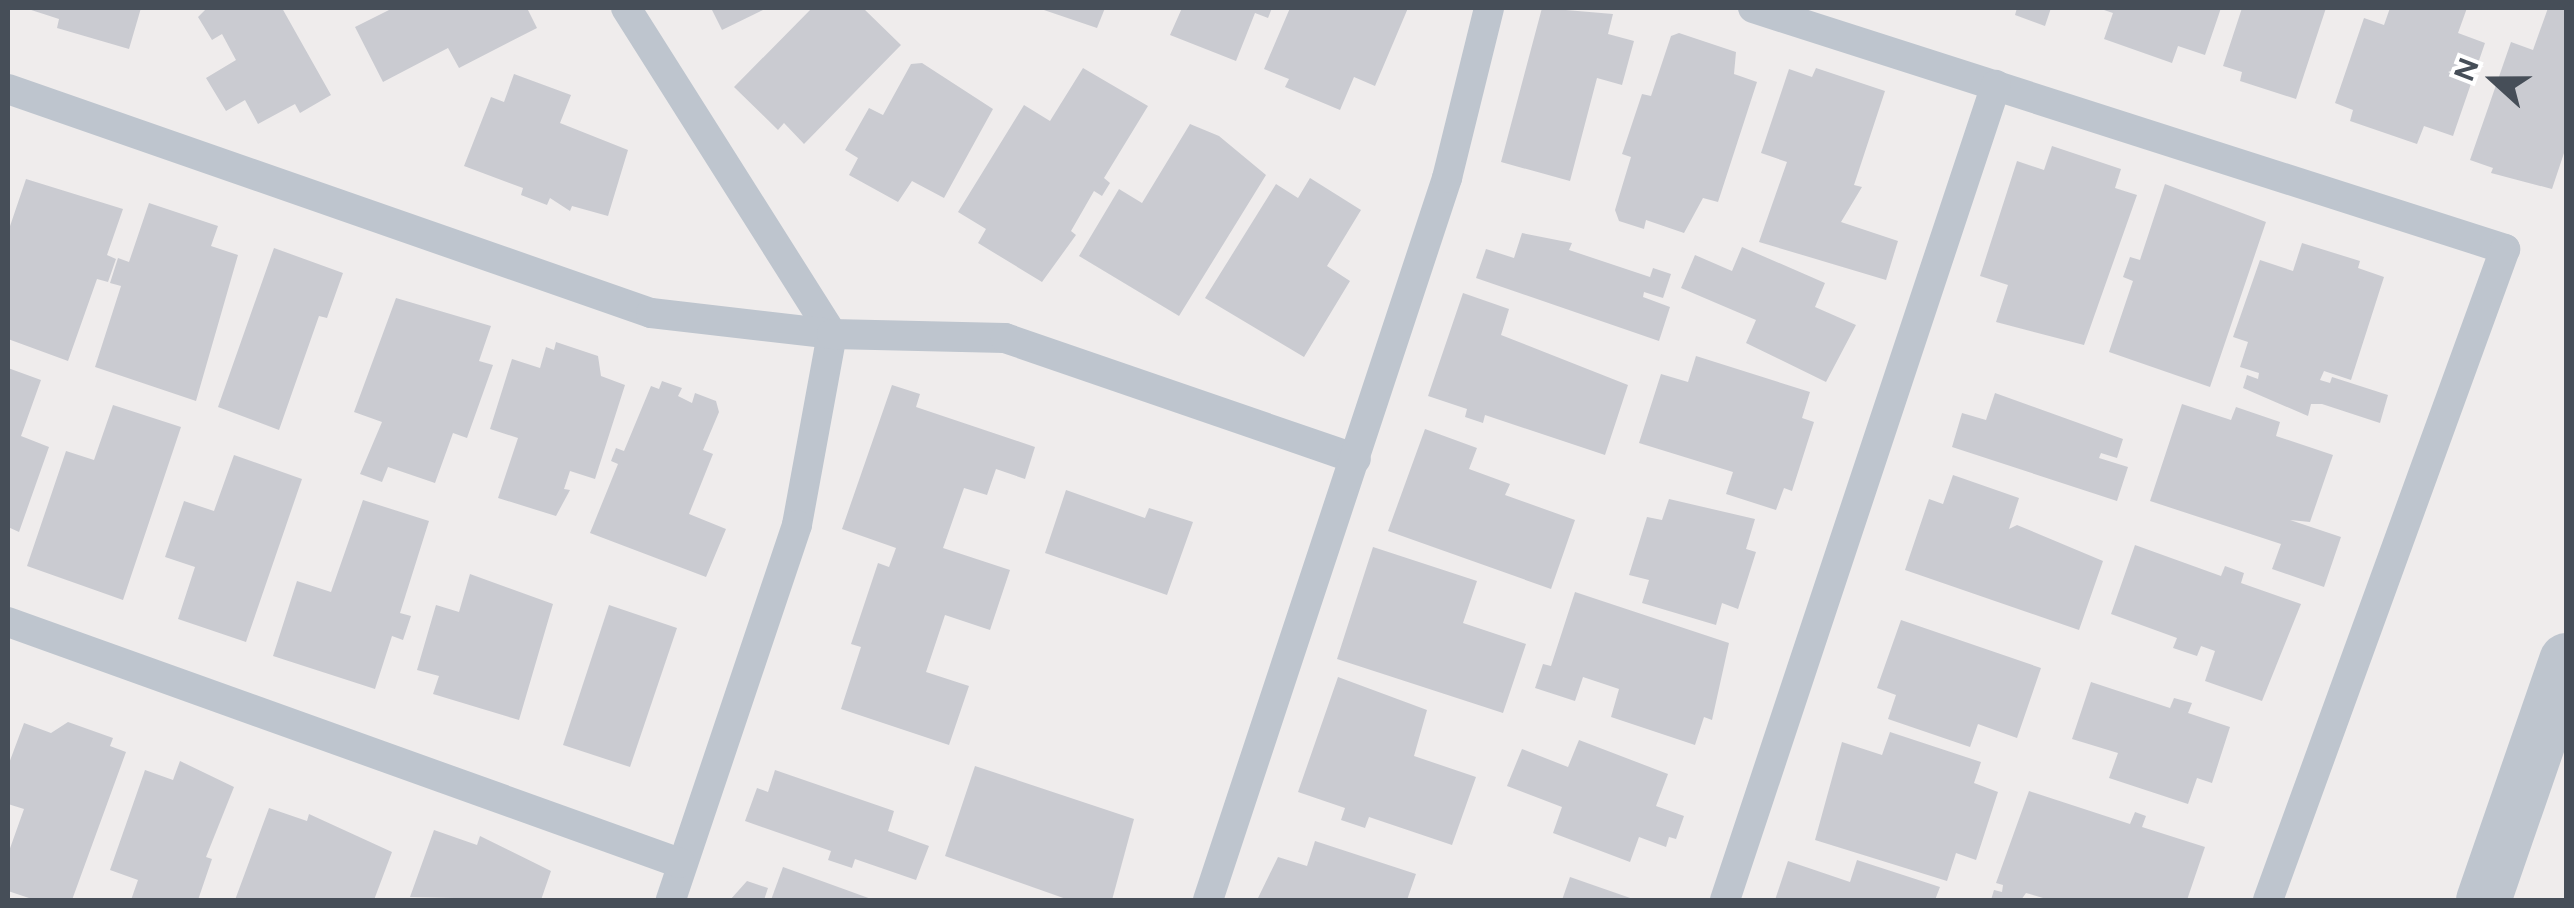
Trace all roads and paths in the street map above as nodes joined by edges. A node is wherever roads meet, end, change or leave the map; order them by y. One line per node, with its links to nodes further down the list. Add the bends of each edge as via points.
1 (626, 8): 6 (lane)
2 (1489, 8): 7 (lane, via 1447,178)
3 (1753, 8): 4 (lane)
4 (1996, 86): 13 (lane); 14 (lane, via 2505,248)
5 (8, 89): 6 (lane, via 651,313)
6 (832, 334): 7 (lane, via 1005,338); 10 (lane, via 797,525)
7 (1356, 459): 12 (lane)
8 (8, 622): 10 (lane)
9 (2566, 660): 15 (street)
10 (680, 863): 11 (lane)
11 (671, 900)
12 (1208, 900)
13 (1725, 900)
14 (2268, 900)
15 (2483, 900)

